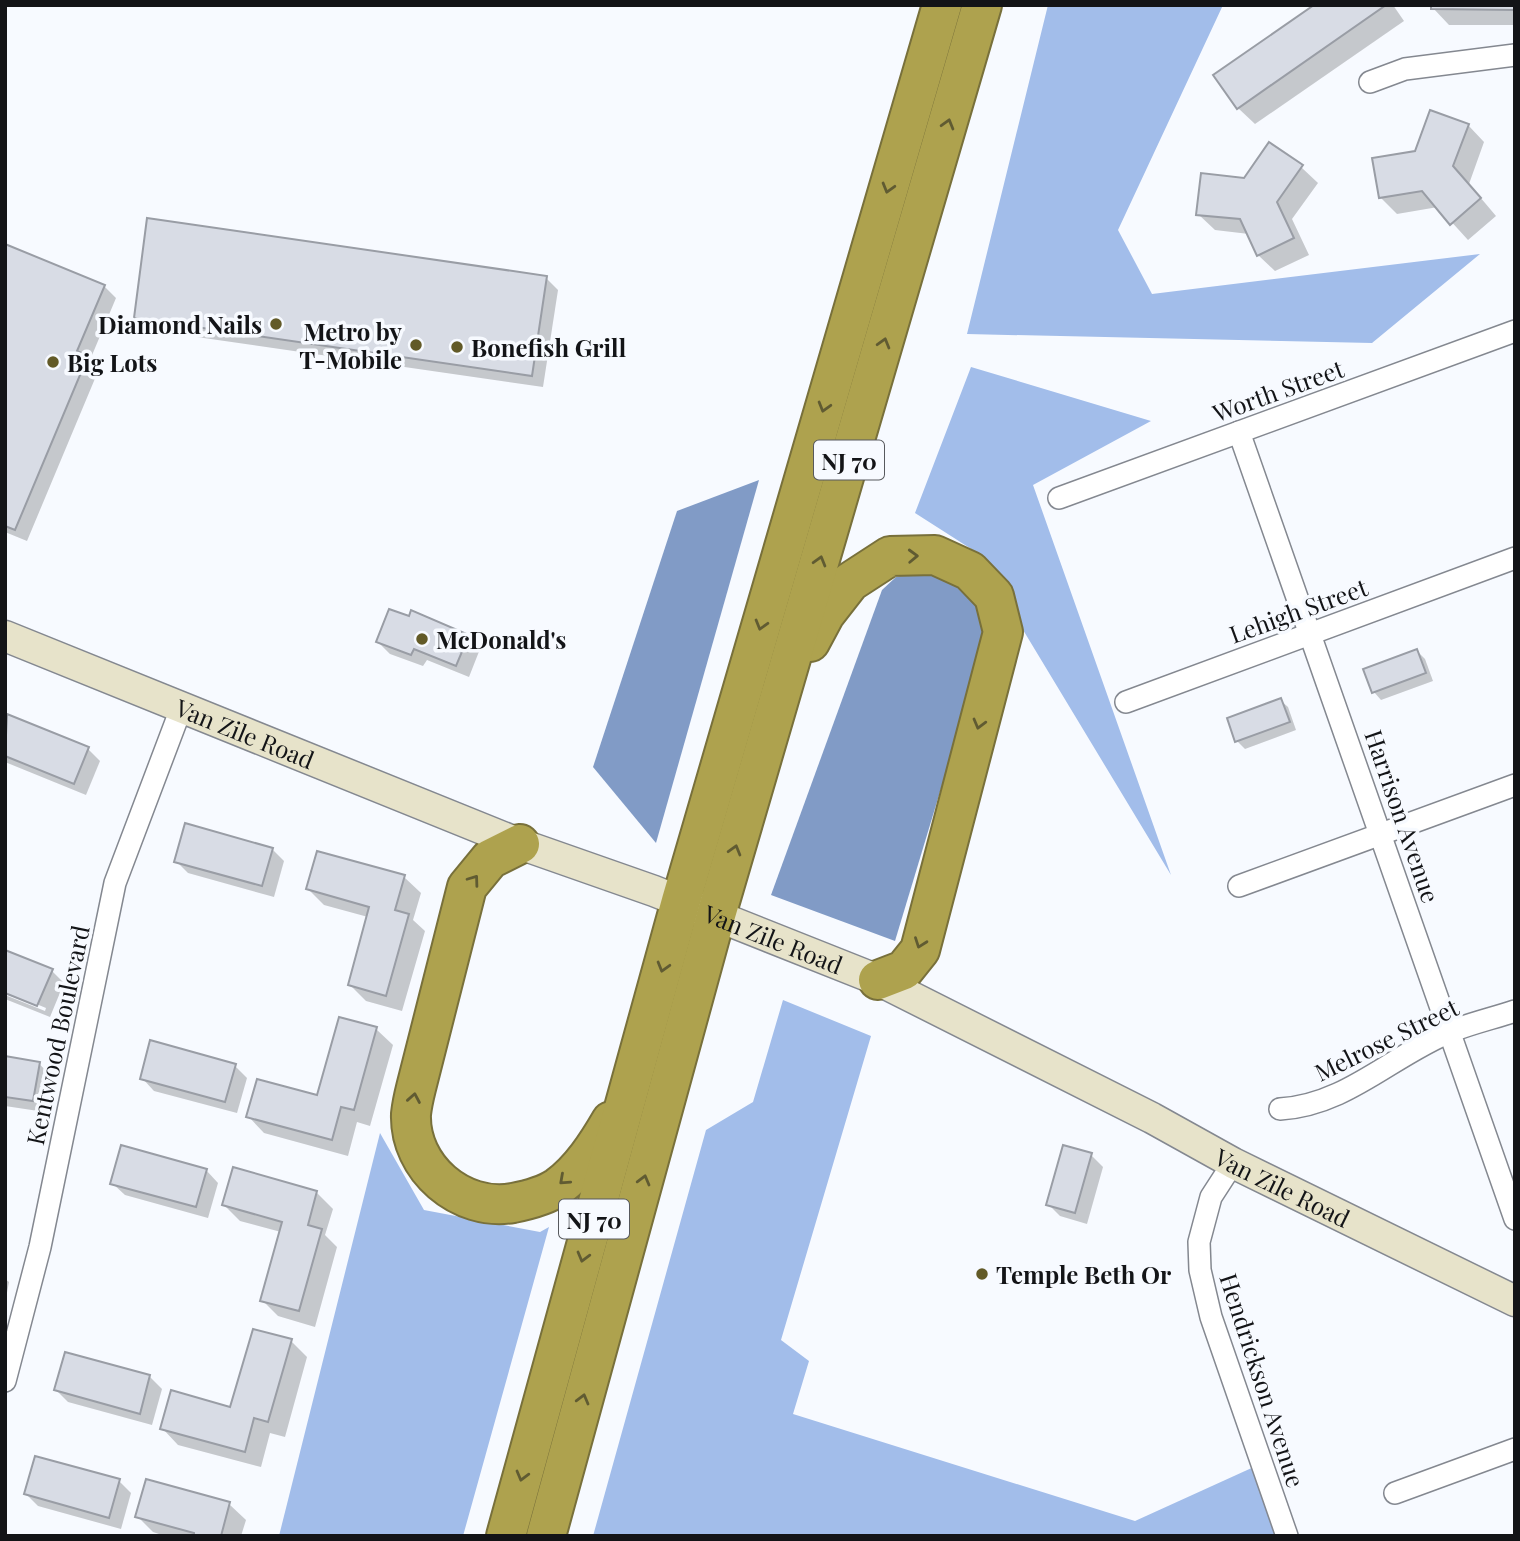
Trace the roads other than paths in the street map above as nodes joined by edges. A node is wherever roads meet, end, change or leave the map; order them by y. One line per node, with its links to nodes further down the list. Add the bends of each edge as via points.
1 (942, 5): 18 (highway, NJ 70, one-way to 18)
2 (982, 5): 13 (highway, NJ 70, one-way to 2)
3 (1515, 55): 4 (street, via 1405,69)
4 (1370, 82)
5 (1515, 331): 6 (street, Worth Street)
6 (1239, 432): 7 (street, Worth Street); 9 (street, Harrison Avenue)
7 (1059, 498)
8 (1515, 558): 9 (street, Lehigh Street)
9 (1310, 634): 11 (street, Lehigh Street); 15 (street, Harrison Avenue)
10 (5, 636): 12 (street, Van Zile Road)
11 (1126, 702)
12 (182, 706): 16 (street, Van Zile Road); 27 (street, Kentwood Boulevard, via 115,883 40,1247)
13 (777, 706): 18 (highway, NJ 70, one-way to 13); 19 (highway, one-way to 19, via 825,614 850,582 890,556 935,555 971,571 995,596 1003,632 920,950 904,970)
14 (1515, 785): 15 (street)
15 (1381, 834): 17 (street); 21 (street, Harrison Avenue)
16 (520, 844): 18 (street, Van Zile Road); 22 (highway, one-way to 16, via 597,1146 557,1187 530,1200 493,1206 472,1202 447,1188 416,1144 411,1116 416,1088 467,887 490,859)
17 (1239, 886)
18 (699, 908): 19 (street, Van Zile Road); 22 (highway, NJ 70, one-way to 22); 31 (highway, NJ 70, one-way to 18)
19 (878, 980): 24 (street, Van Zile Road)
20 (1515, 1012): 21 (street, Melrose Street)
21 (1451, 1031): 23 (street, Melrose Street, via 1345,1092 1304,1107); 25 (street, Harrison Avenue)
22 (631, 1085): 30 (highway, NJ 70, one-way to 30)
23 (1280, 1109)
24 (1233, 1163): 26 (street, Van Zile Road); 32 (street, Hendrickson Avenue, via 1211,1197 1199,1242 1200,1270 1214,1326)
25 (1515, 1219)
26 (1515, 1301)
27 (5, 1381)
28 (1515, 1449): 29 (street)
29 (1395, 1493)
30 (506, 1536)
31 (546, 1536)
32 (1287, 1536)

